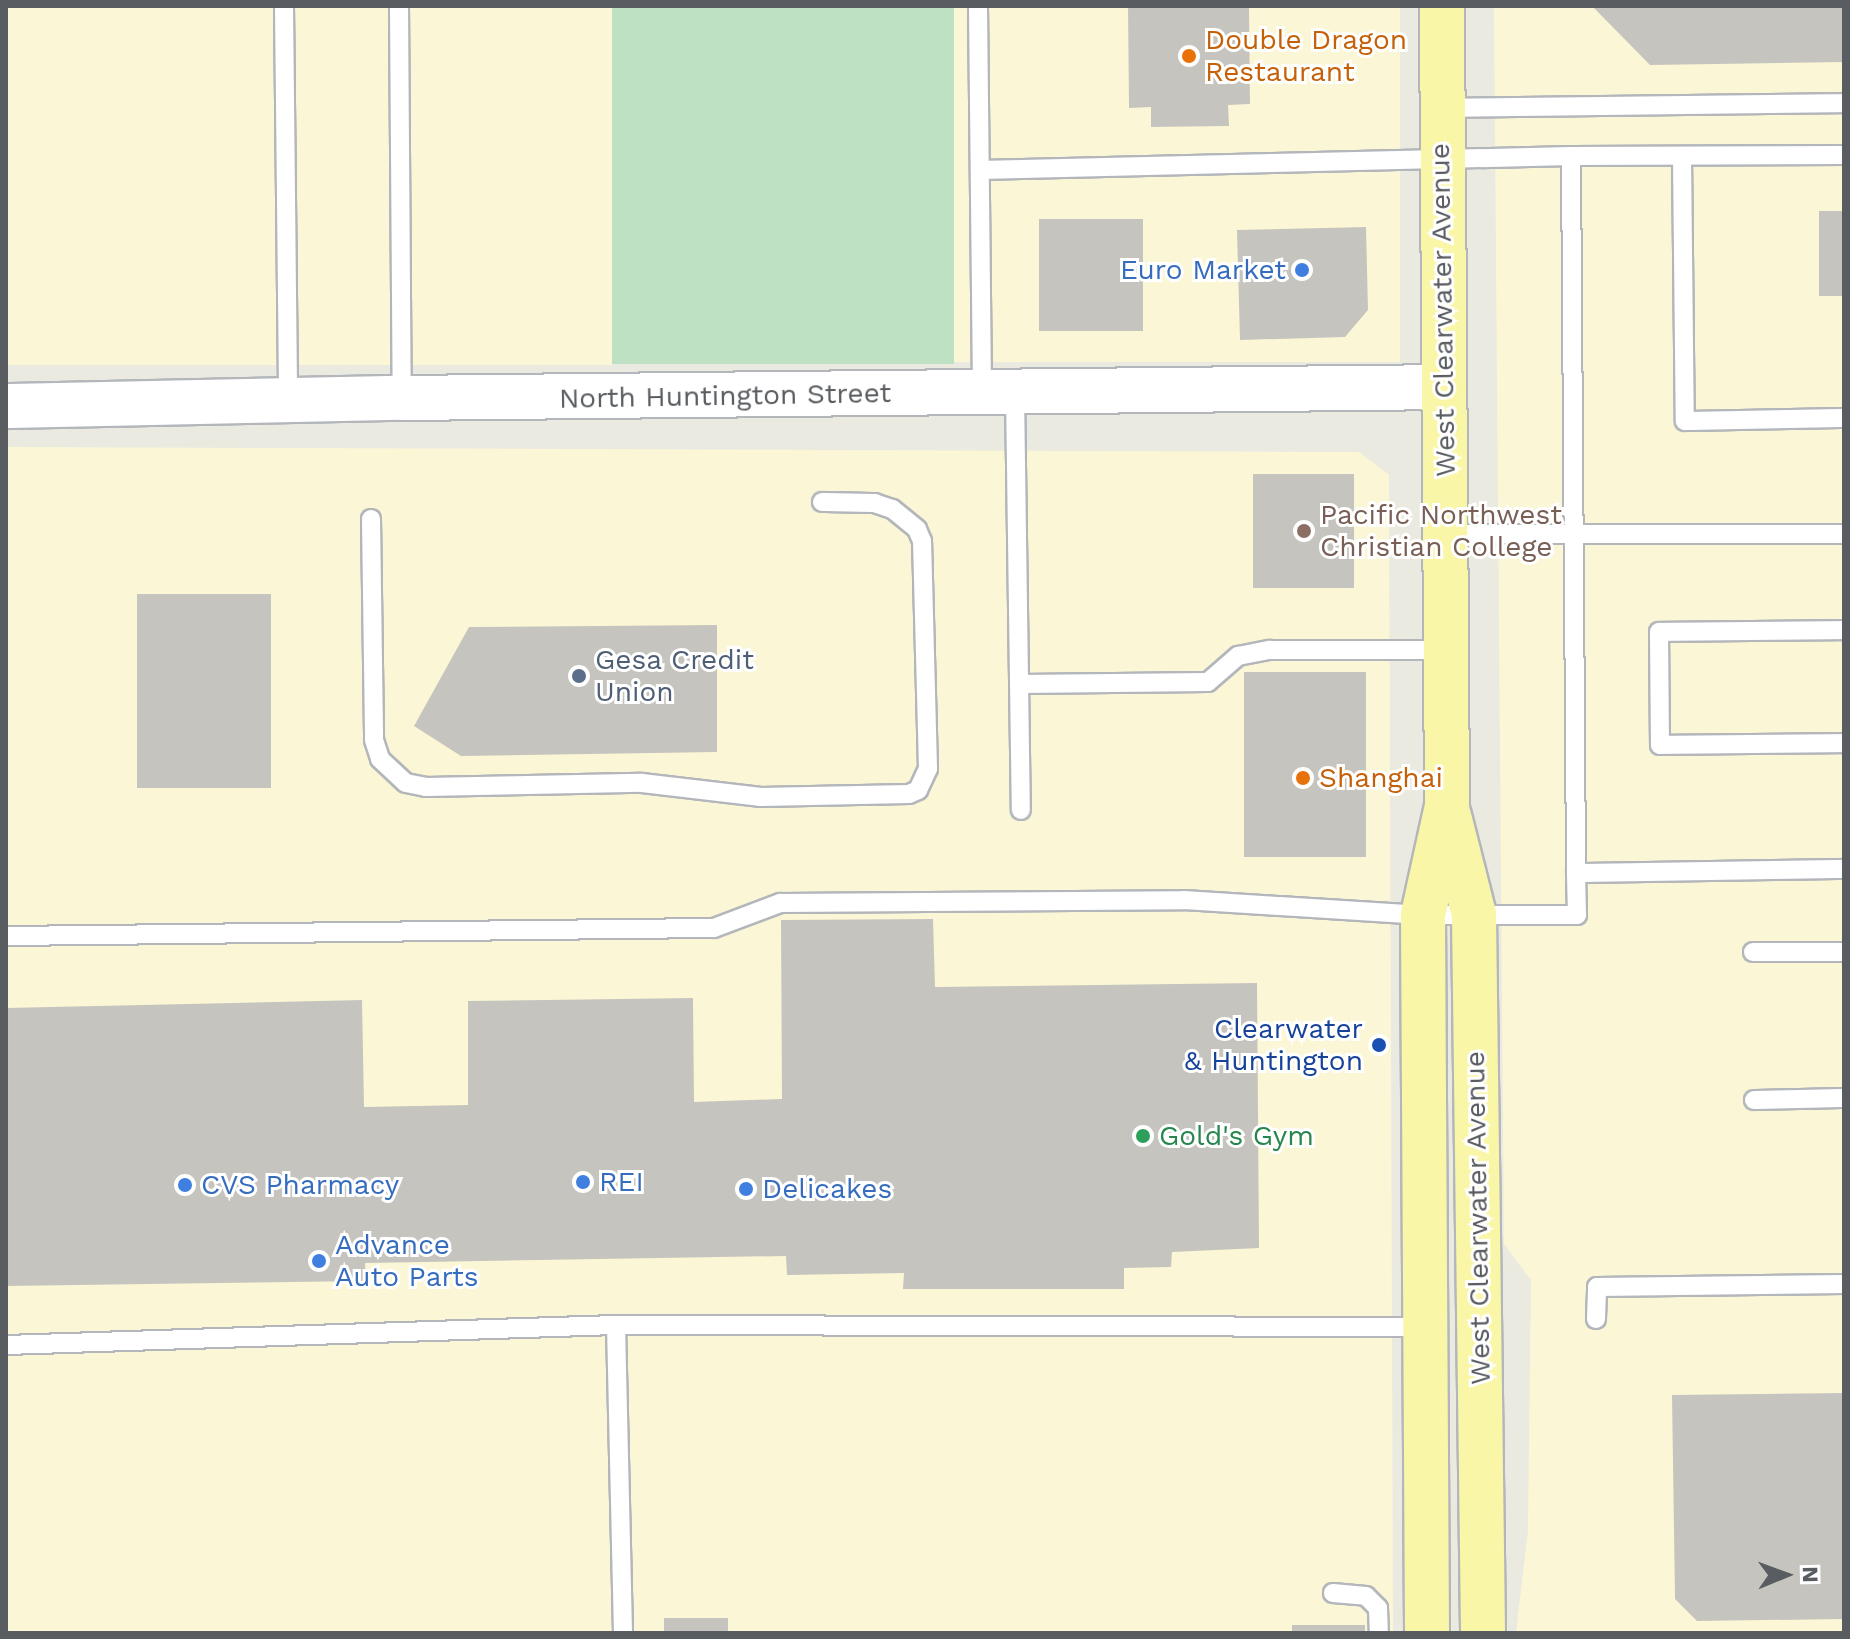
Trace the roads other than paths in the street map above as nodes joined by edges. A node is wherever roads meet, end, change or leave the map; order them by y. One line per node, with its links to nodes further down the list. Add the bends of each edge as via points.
1 (284, 6): 15 (lane)
2 (399, 6): 14 (lane)
3 (978, 6): 11 (lane)
4 (1441, 6): 6 (main road, West Clearwater Avenue)
5 (1844, 103): 6 (lane)
6 (1440, 108): 10 (main road, West Clearwater Avenue)
7 (1844, 155): 9 (lane)
8 (1571, 156): 9 (lane); 10 (lane); 20 (lane)
9 (1682, 156): 17 (lane, via 1685,421)
10 (1441, 157): 11 (lane); 12 (main road, West Clearwater Avenue)
11 (980, 170): 13 (lane)
12 (1444, 387): 13 (street, North Huntington Street); 21 (main road, West Clearwater Avenue)
13 (999, 393): 14 (street, North Huntington Street); 25 (lane)
14 (402, 398): 15 (street, North Huntington Street)
15 (288, 401): 16 (street, North Huntington Street)
16 (6, 406)
17 (1844, 418)
18 (822, 502): 19 (lane, via 875,503 892,509 917,529 922,541 928,769 918,790 909,794 761,797 642,783 406,783 380,759 374,740)
19 (371, 519)
20 (1573, 533): 21 (lane); 22 (lane); 30 (lane)
21 (1445, 534): 24 (main road, West Clearwater Avenue)
22 (1844, 534)
23 (1844, 630): 26 (lane, via 1659,632 1660,745)
24 (1446, 650): 25 (lane, via 1270,650 1238,656 1208,682); 27 (main road, West Clearwater Avenue)
25 (1020, 684): 28 (lane)
26 (1844, 743)
27 (1447, 806): 31 (main road, West Clearwater Avenue); 32 (main road, West Clearwater Avenue)
28 (1021, 810)
29 (1844, 869): 30 (lane)
30 (1576, 873): 32 (lane, via 1577,915)
31 (1423, 915): 32 (lane); 33 (lane, via 1184,900 780,903 714,928); 36 (main road, West Clearwater Avenue)
32 (1474, 915): 40 (main road, West Clearwater Avenue)
33 (6, 936)
34 (1753, 952): 35 (lane)
35 (1844, 952)
36 (1423, 1068): 40 (main road, via 1450,1193 1455,1307 1461,1317); 43 (main road, West Clearwater Avenue)
37 (1844, 1098): 38 (lane)
38 (1754, 1100)
39 (1844, 1284): 41 (lane, via 1597,1287)
40 (1479, 1319): 49 (main road, West Clearwater Avenue)
41 (1596, 1319)
42 (616, 1325): 43 (lane); 44 (lane); 46 (lane)
43 (1425, 1327): 48 (main road, West Clearwater Avenue)
44 (6, 1345)
45 (1333, 1593): 47 (lane, via 1366,1596 1378,1608)
46 (623, 1633)
47 (1379, 1633)
48 (1427, 1633)
49 (1483, 1633)

